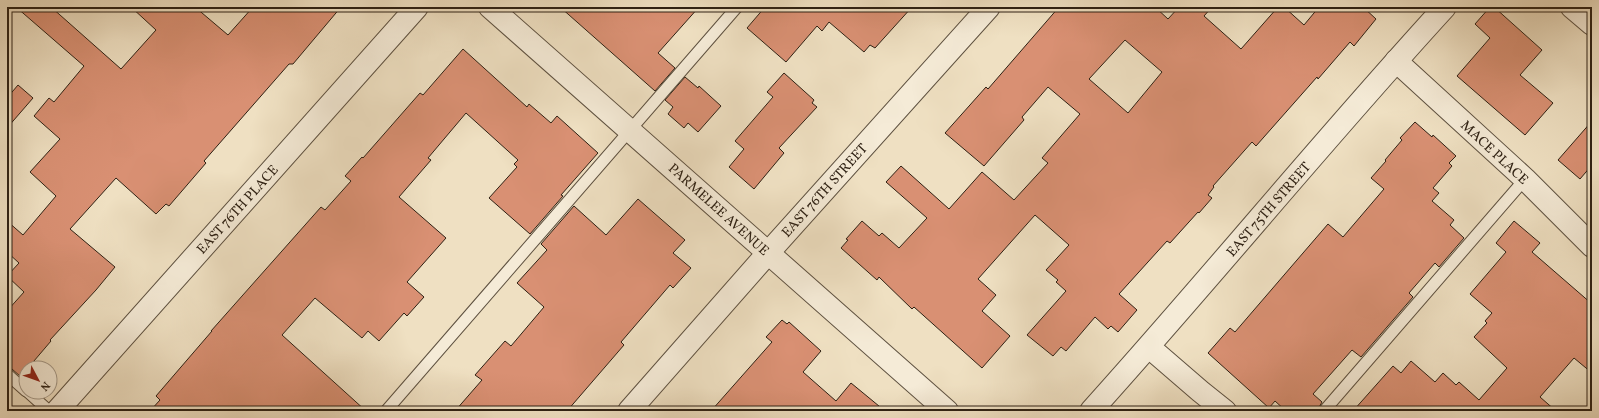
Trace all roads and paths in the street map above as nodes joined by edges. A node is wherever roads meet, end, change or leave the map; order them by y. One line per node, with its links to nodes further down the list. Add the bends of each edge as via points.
1 (417, 7): 18 (street, EAST 76TH PLACE)
2 (490, 7): 9 (street, PARMELEE AVENUE)
3 (737, 7): 9 (lane)
4 (989, 7): 12 (street, EAST 76TH STREET)
5 (1445, 7): 8 (street, EAST 75TH STREET)
6 (1572, 7): 7 (street)
7 (1592, 24)
8 (1396, 61): 10 (street, MACE PLACE); 13 (street, EAST 75TH STREET)
9 (631, 131): 12 (street, PARMELEE AVENUE); 19 (lane)
10 (1525, 179): 11 (street, MACE PLACE); 24 (lane)
11 (1592, 246)
12 (768, 253): 20 (street, EAST 76TH STREET); 21 (street, PARMELEE AVENUE)
13 (1149, 347): 22 (street, EAST 75TH STREET); 23 (street)
14 (7, 374): 15 (lane)
15 (18, 383)
16 (37, 400): 17 (lane)
17 (49, 411)
18 (57, 411)
19 (386, 411)
20 (629, 411)
21 (947, 411)
22 (1091, 411)
23 (1225, 411)
24 (1324, 411)

